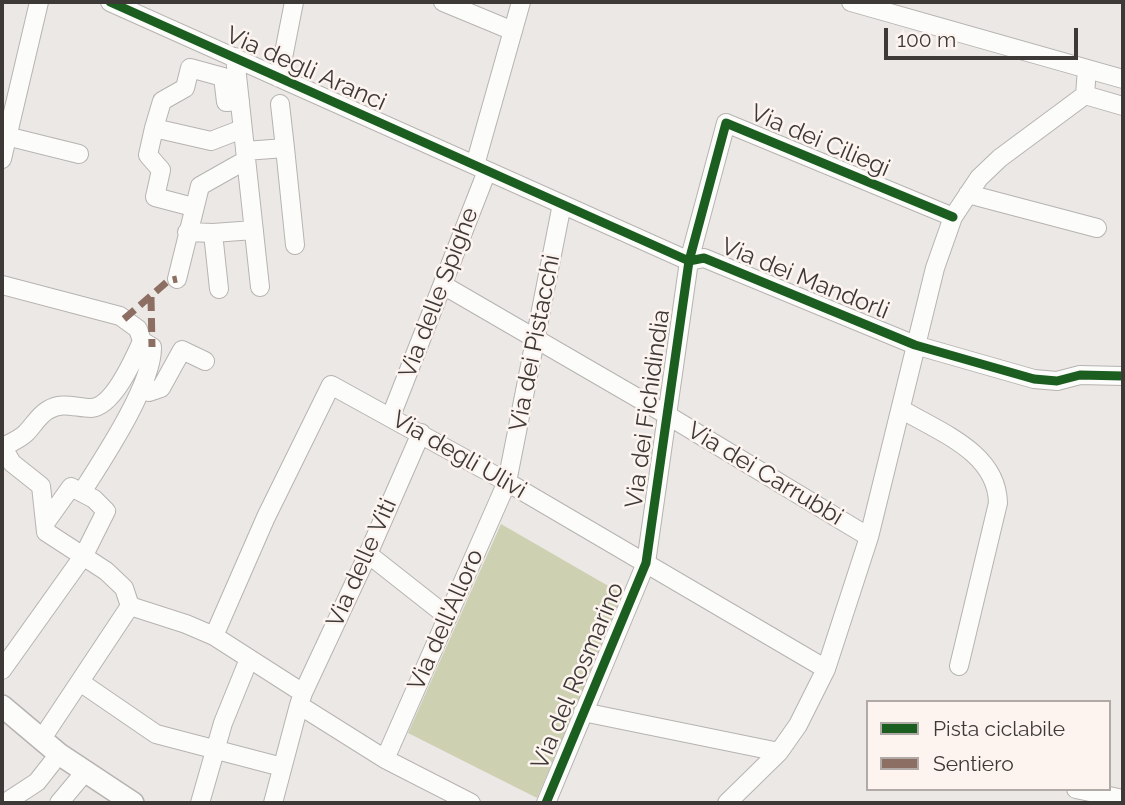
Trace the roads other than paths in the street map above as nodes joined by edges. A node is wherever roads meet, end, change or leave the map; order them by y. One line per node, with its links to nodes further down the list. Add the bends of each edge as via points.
1 (38, 2): 18 (street)
2 (110, 2): 8 (street, Via degli Aranci)
3 (294, 2): 10 (street)
4 (443, 2): 7 (street)
5 (520, 2): 7 (street, Via delle Spighe)
6 (851, 2): 9 (street)
7 (513, 31): 23 (street, Via delle Spighe)
8 (235, 57): 10 (street, Via degli Aranci); 13 (street)
9 (1087, 69): 11 (street); 12 (street)
10 (279, 78): 23 (street, Via degli Aranci)
11 (1123, 79)
12 (1085, 95): 15 (street); 24 (street, via 1000,158)
13 (240, 101): 16 (street, via 226,102 223,77 190,68 185,88 162,101); 17 (street)
14 (280, 104): 19 (street)
15 (1123, 106)
16 (154, 128): 17 (street, via 211,141); 26 (street, via 148,155 161,170 155,197)
17 (243, 129): 21 (street)
18 (4, 136): 20 (street); 22 (street)
19 (285, 148): 21 (street); 32 (street)
20 (79, 154)
21 (245, 155): 26 (street, via 200,187); 29 (street)
22 (2, 159)
23 (481, 168): 25 (street, Via dei Mandorli); 36 (street, Via delle Spighe)
24 (968, 194): 27 (street); 28 (street)
25 (562, 204): 33 (street, Via dei Mandorli); 39 (street, Via dei Pistacchi)
26 (193, 207): 30 (street)
27 (953, 217): 33 (street, Via dei Ciliegi, via 726,123); 41 (street)
28 (1097, 228)
29 (254, 230): 31 (street); 37 (street)
30 (187, 232): 31 (street); 34 (street)
31 (213, 233): 38 (street)
32 (295, 245)
33 (689, 261): 41 (street, Via dei Mandorli, via 704,258); 46 (street, Via dei Fichidindia)
34 (177, 279)
35 (2, 285): 40 (street, via 120,316 138,329)
36 (443, 285): 39 (street, Via dei Carrubbi); 47 (street, Via delle Spighe)
37 (260, 287)
38 (219, 289)
39 (536, 339): 46 (street, Via dei Carrubbi); 50 (street, Via dei Pistacchi)
40 (142, 341): 44 (street, via 152,347 153,359); 49 (street, via 129,370 102,403 90,408 66,404 49,409 24,435)
41 (915, 345): 43 (street, Via dei Mandorli, via 1034,379 1056,382 1080,375); 45 (street)
42 (205, 361): 44 (street, via 182,350 161,388 149,392)
43 (1123, 376)
44 (142, 388): 51 (street)
45 (901, 409): 53 (street); 61 (street, via 970,450 984,462 998,491)
46 (667, 415): 53 (street, Via dei Carrubbi); 56 (street, Via dei Fichidindia)
47 (391, 416): 48 (street, Via degli Ulivi); 59 (street, Via degli Ulivi, via 331,384)
48 (421, 433): 50 (street, Via degli Ulivi); 54 (street, Via delle Viti)
49 (2, 447): 52 (street, via 12,463 41,486)
50 (507, 482): 56 (street, Via degli Ulivi); 58 (street, Via dell'Alloro)
51 (82, 492): 52 (street, via 71,487); 55 (street, via 106,511)
52 (46, 522): 55 (street, via 46,532)
53 (869, 537): 62 (street)
54 (368, 554): 58 (street); 65 (street, Via delle Viti)
55 (84, 555): 57 (street, via 124,588); 63 (street)
56 (646, 563): 62 (street, Via degli Ulivi); 67 (street, Via del Rosmarino)
57 (130, 606): 59 (street); 64 (street)
58 (448, 617): 72 (street, Via dell'Alloro)
59 (214, 636): 60 (street)
60 (249, 659): 65 (street); 69 (street)
61 (959, 666)
62 (826, 669): 70 (street)
63 (2, 670)
64 (80, 682): 68 (street); 69 (street, via 156,734)
65 (301, 699): 72 (street); 73 (street, Via delle Viti)
66 (2, 706): 68 (main road)
67 (583, 712): 70 (street); 83 (street, Via del Rosmarino)
68 (41, 740): 71 (main road)
69 (215, 750): 73 (street); 80 (street)
70 (779, 752): 84 (street)
71 (59, 754): 74 (main road); 77 (street, via 37,782)
72 (385, 759): 82 (street)
73 (282, 766): 81 (street, Via delle Viti)
74 (85, 772): 78 (street); 79 (main road)
75 (1085, 791): 76 (street)
76 (1123, 799)
77 (5, 803)
78 (59, 803)
79 (133, 803)
80 (200, 803)
81 (273, 803)
82 (471, 803)
83 (546, 803)
84 (727, 803)

